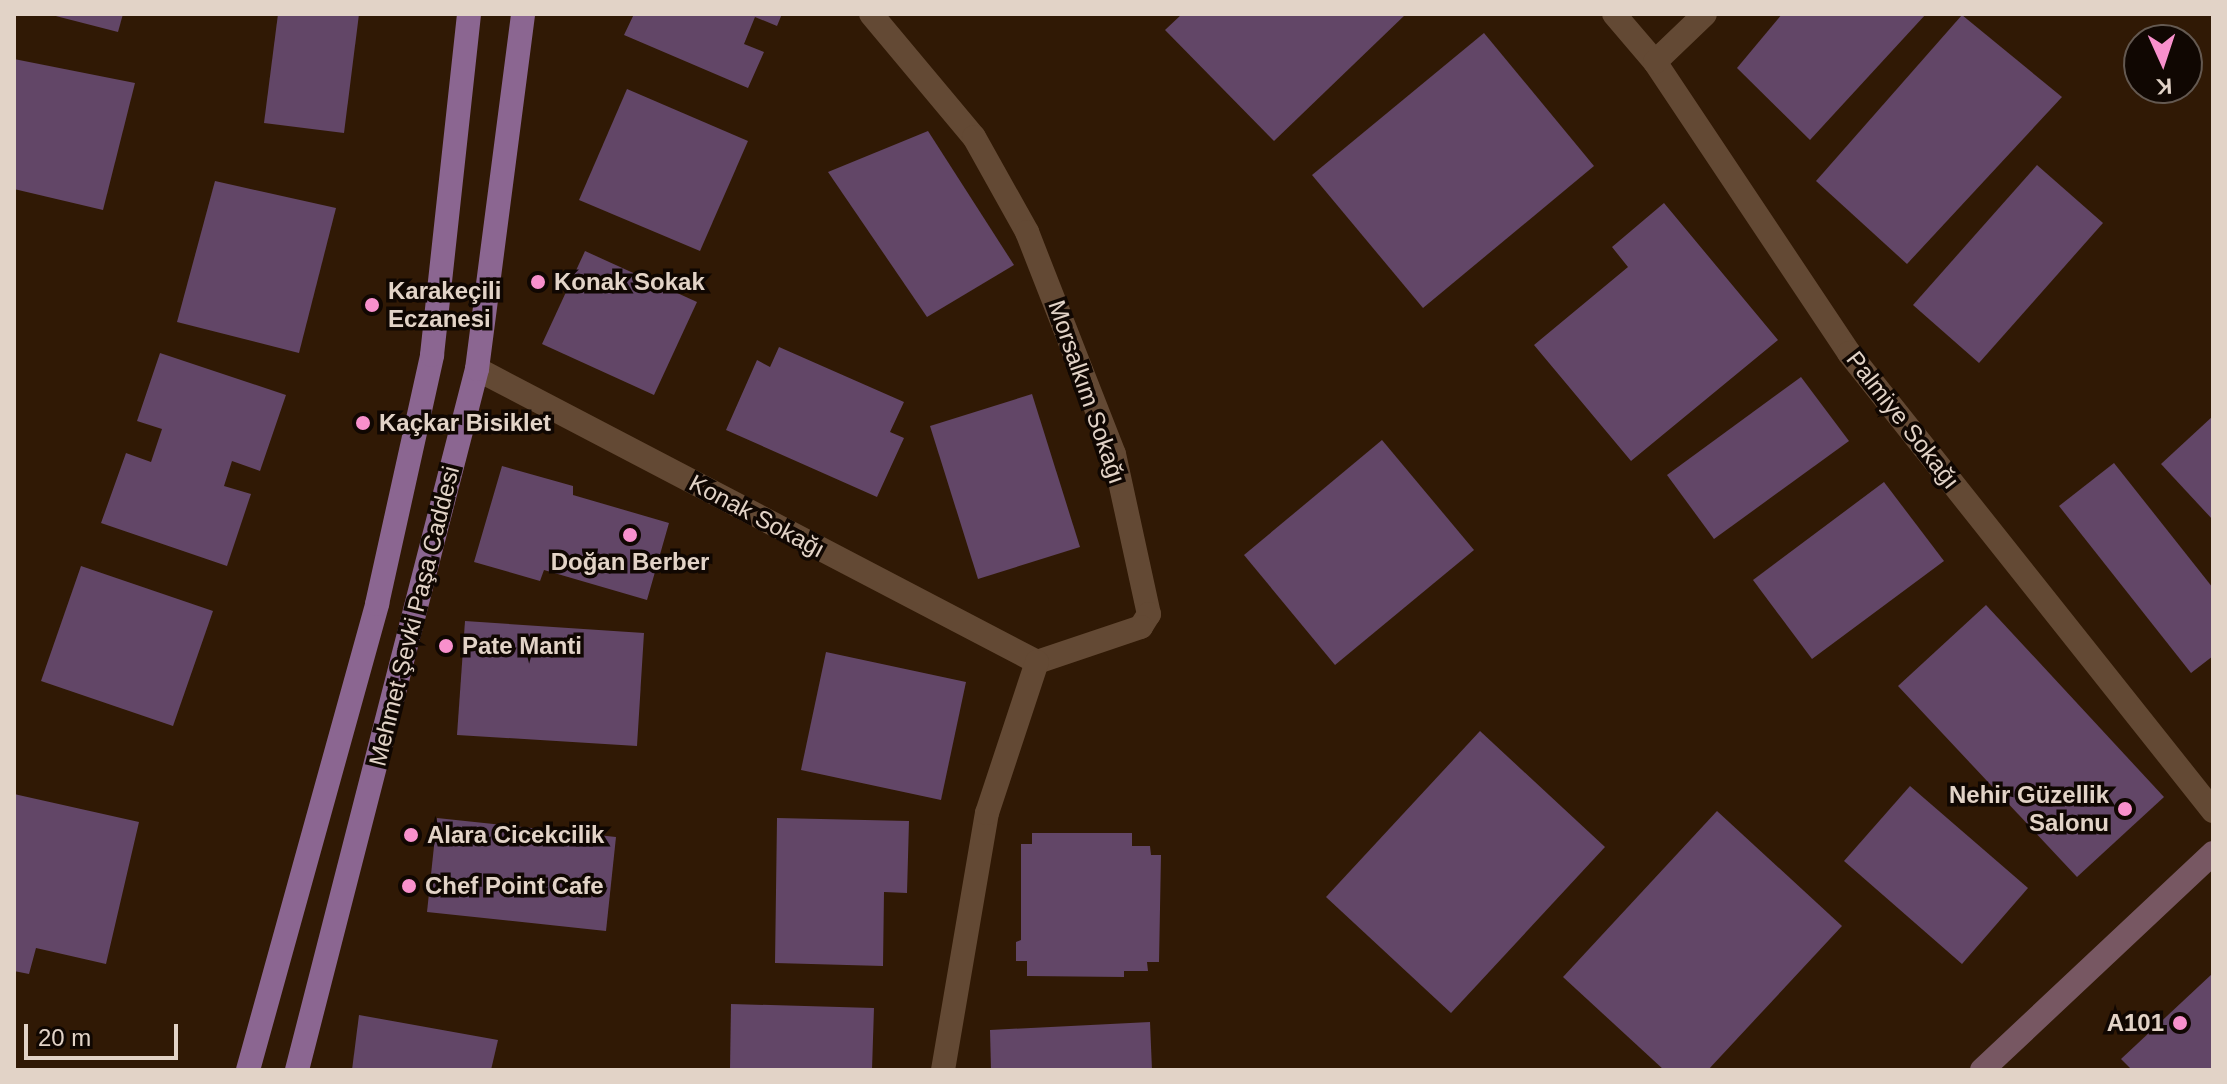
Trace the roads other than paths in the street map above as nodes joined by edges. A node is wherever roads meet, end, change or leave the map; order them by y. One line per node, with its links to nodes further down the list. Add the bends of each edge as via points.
1 (469, 14): 11 (main road, Mehmet Şevki Paşa Caddesi, via 432,355 377,604)
2 (523, 14): 7 (main road, Mehmet Şevki Paşa Caddesi)
3 (871, 14): 8 (street, Morsalkım Sokağı, via 974,137 1027,232 1114,454 1149,614 1141,627)
4 (1614, 14): 6 (street, Palmiye Sokağı)
5 (1705, 14): 6 (street)
6 (1655, 62): 9 (street, Palmiye Sokağı, via 1849,353)
7 (477, 369): 8 (street, Konak Sokağı); 12 (main road, Mehmet Şevki Paşa Caddesi)
8 (1037, 662): 13 (street, via 987,813)
9 (2213, 811)
10 (2213, 853): 14 (main road)
11 (248, 1070)
12 (297, 1070)
13 (943, 1070)
14 (1982, 1070)

